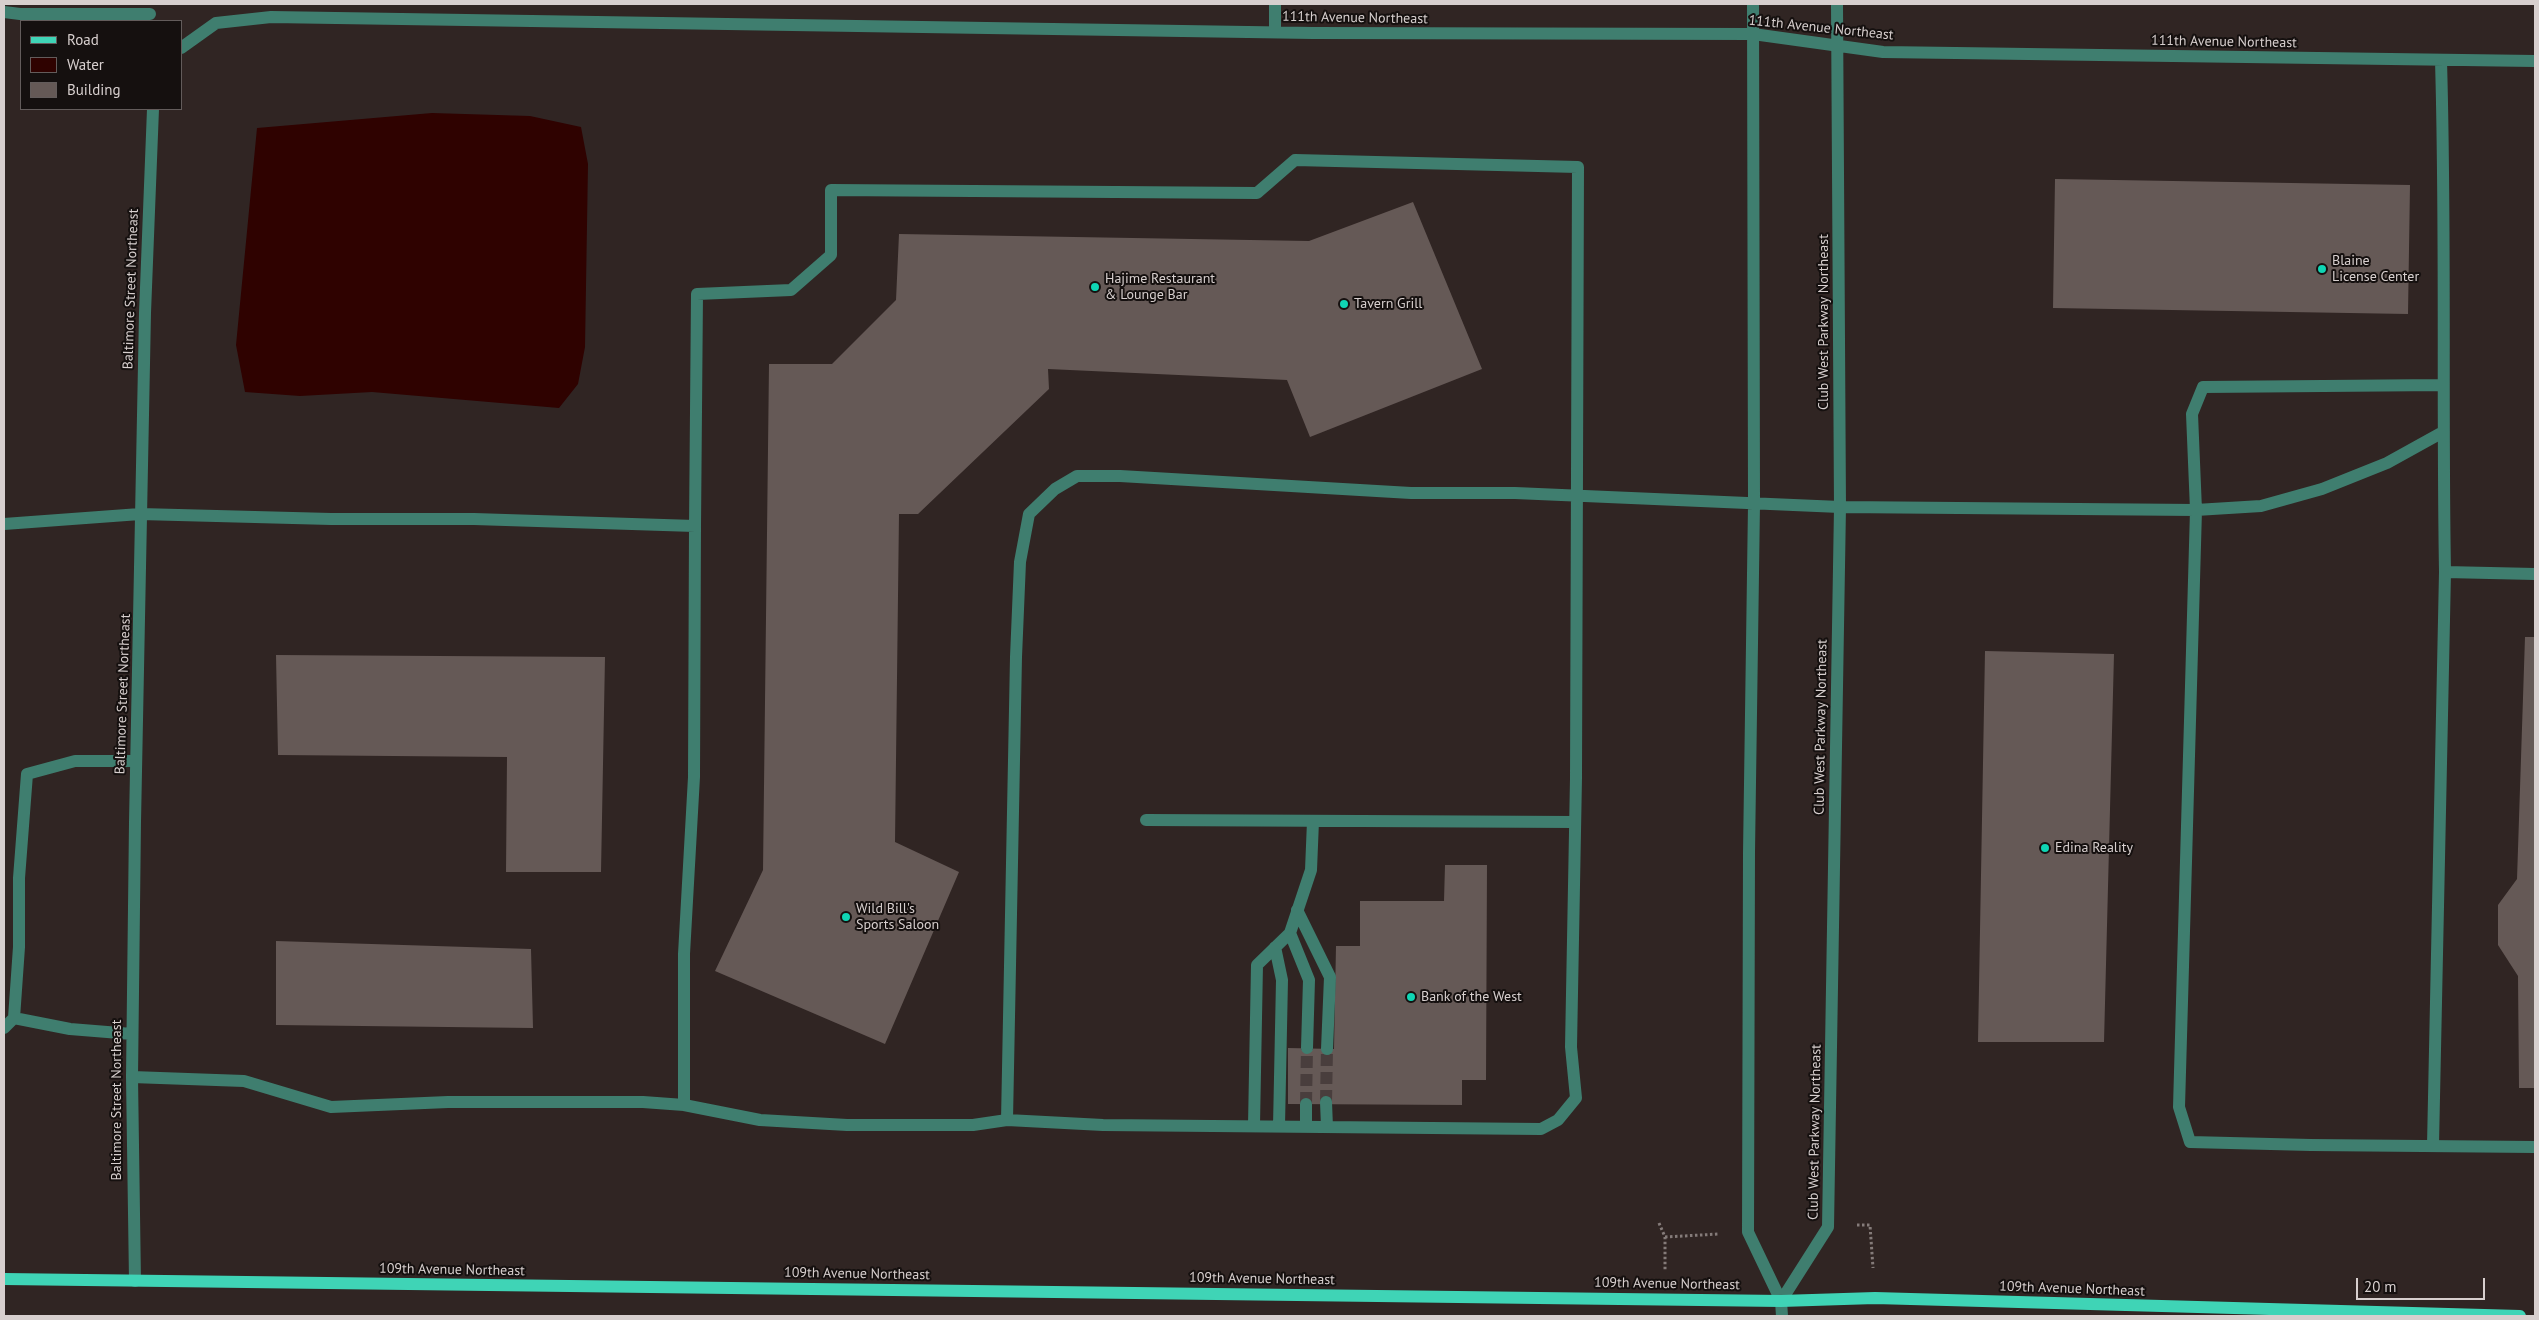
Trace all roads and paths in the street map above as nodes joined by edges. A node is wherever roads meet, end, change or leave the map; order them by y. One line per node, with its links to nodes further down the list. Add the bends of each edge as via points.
1 (1275, 4): 6 (street)
2 (1753, 4): 7 (street)
3 (1837, 4): 8 (street, Club West Parkway Northeast)
4 (4, 12): 5 (street)
5 (151, 13)
6 (1275, 32): 7 (street, 111th Avenue Northeast); 9 (street, 111th Avenue Northeast, via 271,17 216,23)
7 (1753, 34): 8 (street, 111th Avenue Northeast); 16 (street)
8 (1837, 45): 10 (street, 111th Avenue Northeast, via 1883,52); 17 (street, Club West Parkway Northeast)
9 (182, 47)
10 (2441, 61): 11 (street, 111th Avenue Northeast); 13 (street)
11 (2535, 61)
12 (153, 110): 19 (street, Baltimore Street Northeast)
13 (2444, 385): 14 (street); 18 (street, via 2203,387 2192,414)
14 (2443, 432): 18 (street, via 2387,463 2317,490 2261,506); 22 (street)
15 (1576, 497): 16 (street); 21 (street, via 1578,167 1295,160 1257,193 832,190 832,255 790,290 697,294); 27 (street); 40 (street, via 1515,493 1411,493 1077,476 1055,489 1029,514 1020,562 1016,657)
16 (1754, 504): 17 (street); 49 (street, via 1748,1232)
17 (1840, 507): 18 (street); 49 (street, Club West Parkway Northeast, via 1828,1227)
18 (2196, 510): 45 (street, via 2179,1107 2190,1142)
19 (140, 514): 20 (street); 21 (street); 24 (street, Baltimore Street Northeast)
20 (4, 524)
21 (695, 526): 39 (street, via 694,777 684,954)
22 (2445, 572): 23 (street); 45 (street)
23 (2535, 574)
24 (136, 761): 31 (street, via 75,761 28,774 19,878); 33 (street, Baltimore Street Northeast)
25 (1146, 820): 26 (street)
26 (1312, 821): 27 (street); 28 (street, via 1310,870)
27 (1575, 822): 44 (street, via 1571,1047 1576,1098 1558,1120 1541,1129)
28 (1297, 910): 29 (street); 35 (street, via 1330,977)
29 (1290, 933): 30 (street); 34 (street, via 1309,980)
30 (1275, 947): 41 (street, via 1257,965); 42 (street, via 1282,980)
31 (14, 1018): 32 (street); 33 (street, via 70,1029)
32 (4, 1028)
33 (132, 1034): 36 (street, Baltimore Street Northeast)
34 (1308, 1048)
35 (1327, 1049)
36 (132, 1077): 39 (street, via 244,1081 331,1107 448,1102); 48 (street, Baltimore Street Northeast)
37 (1326, 1102): 44 (street)
38 (1306, 1104): 43 (street)
39 (684, 1105): 40 (street, via 760,1120 847,1124 973,1124)
40 (1007, 1120): 41 (street)
41 (1254, 1125): 42 (street)
42 (1279, 1126): 43 (street)
43 (1306, 1127): 44 (street)
44 (1327, 1127)
45 (2433, 1144): 46 (street)
46 (2535, 1147)
47 (4, 1279): 48 (main road, 109th Avenue Northeast)
48 (135, 1281): 49 (main road, 109th Avenue Northeast)
49 (1782, 1301): 50 (street); 51 (main road, 109th Avenue Northeast, via 1875,1298)
50 (1782, 1316)
51 (2520, 1316)

